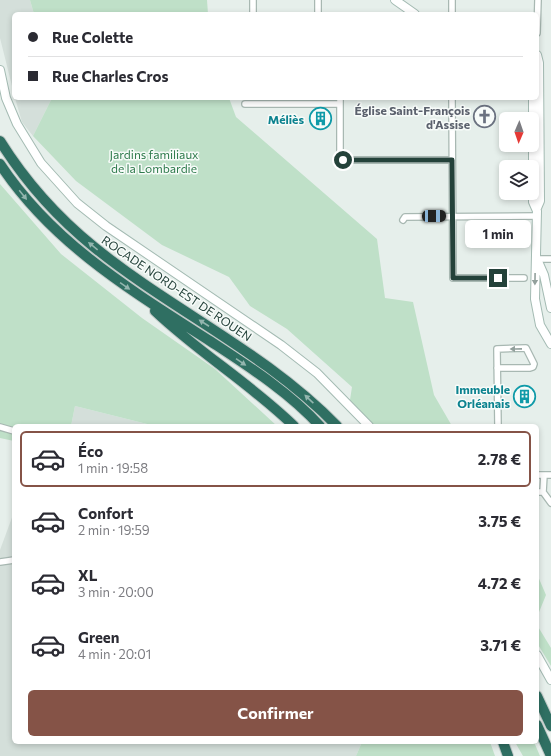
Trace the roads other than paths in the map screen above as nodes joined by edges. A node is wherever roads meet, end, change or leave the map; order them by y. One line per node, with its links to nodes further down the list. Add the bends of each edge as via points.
1 (253, 0): 6 (street)
2 (318, 0): 7 (street)
3 (395, 0): 8 (main road)
4 (452, 0): 9 (street)
5 (538, 0): 10 (street)
6 (253, 12)
7 (318, 12)
8 (412, 12)
9 (452, 12)
10 (538, 12)
11 (0, 70): 33 (main road, via 6,98 17,124 41,163 77,203 106,226 305,364)
12 (539, 70): 20 (main road, via 540,201)
13 (452, 100): 18 (street)
14 (533, 100): 20 (main road, via 533,202)
15 (340, 101): 16 (street); 18 (street, via 340,154 343,160)
16 (245, 104)
17 (0, 141): 32 (highway, ROCADE NORD-EST DE ROUEN, one-way to 17, via 300,390 271,367 130,274 94,247 38,193)
18 (452, 160): 21 (street)
19 (0, 164): 26 (highway, one-way to 26, via 25,197 58,232 88,259)
20 (537, 212): 21 (street); 23 (main road)
21 (452, 216): 22 (street, via 405,217); 25 (street, via 453,278)
22 (403, 220)
23 (537, 259): 24 (street); 27 (main road, via 544,275); 28 (main road, one-way to 28, via 534,275 537,316 543,333)
24 (551, 259)
25 (524, 278)
26 (138, 294): 30 (highway, via 176,332); 31 (highway, one-way to 31, via 273,384)
27 (551, 308)
28 (551, 344)
29 (497, 368): 29 (street, one-way to 29, via 532,368 534,364 526,348 497,349); 34 (street)
30 (292, 424)
31 (318, 424)
32 (335, 424)
33 (367, 424)
34 (498, 424)
35 (0, 427): 36 (street)
36 (12, 430)
37 (539, 475): 38 (street)
38 (544, 475): 39 (street); 40 (street)
39 (551, 475)
40 (540, 492): 41 (street)
41 (551, 503)
42 (12, 560): 43 (street)
43 (0, 562)
44 (539, 659): 45 (main road)
45 (551, 680)
46 (539, 700): 47 (highway)
47 (551, 726)
48 (539, 730): 51 (highway)
49 (504, 744): 50 (highway)
50 (508, 756)
51 (550, 756)

